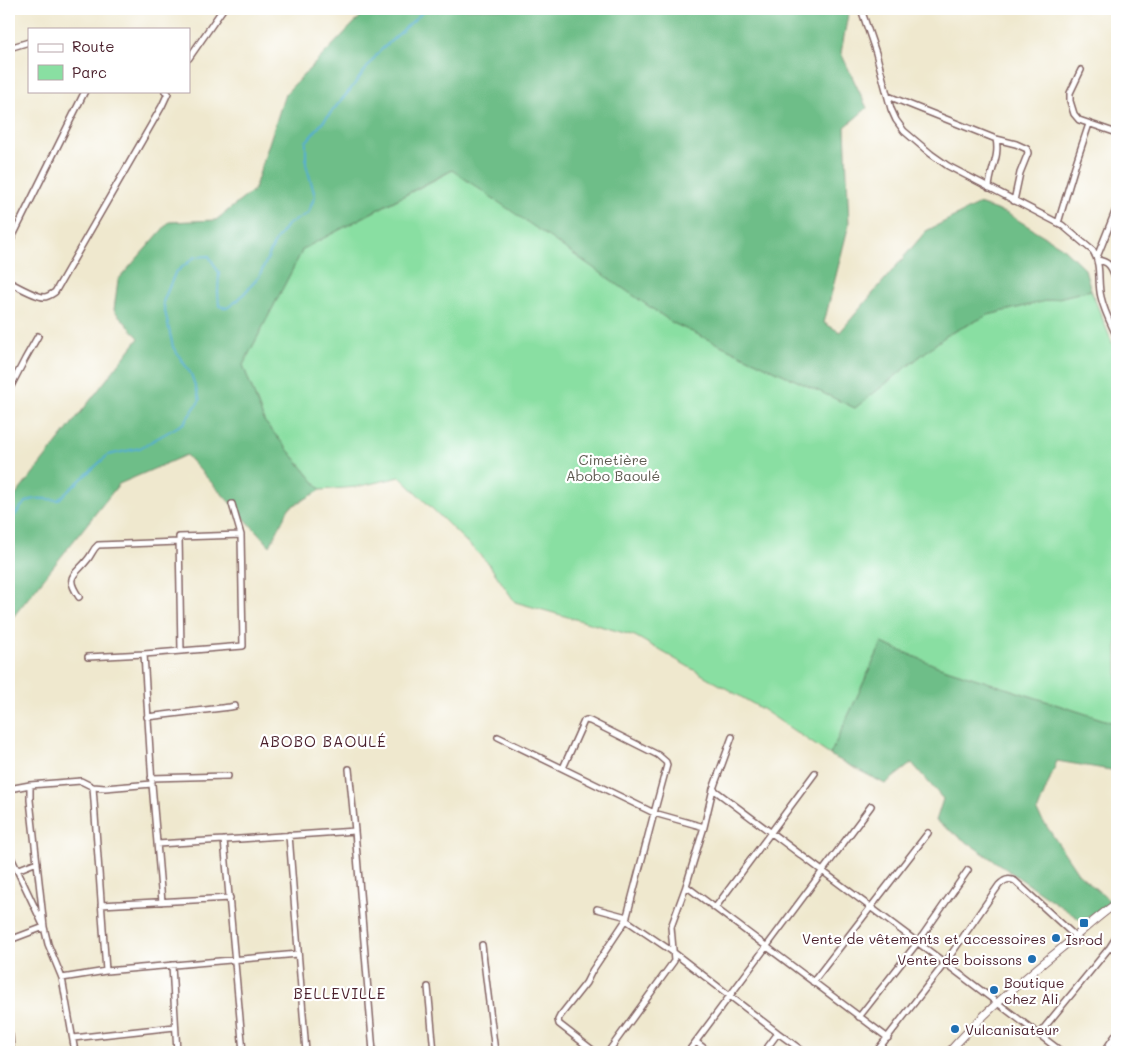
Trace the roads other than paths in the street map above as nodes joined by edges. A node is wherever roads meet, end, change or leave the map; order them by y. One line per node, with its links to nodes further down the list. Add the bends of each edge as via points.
1 (223, 9): 5 (street)
2 (861, 9): 9 (street)
3 (28, 42): 4 (street)
4 (9, 48)
5 (190, 57)
6 (1081, 70): 10 (street, via 1070,93 1070,101 1074,114)
7 (85, 92): 17 (street)
8 (167, 92): 20 (street, via 55,292 44,297)
9 (888, 96): 12 (street); 13 (street, via 896,120 904,130 940,161)
10 (1089, 124): 11 (street); 16 (street)
11 (1117, 133)
12 (996, 138): 13 (street, via 998,152); 14 (street, via 1027,149)
13 (989, 188): 14 (street)
14 (1014, 201): 16 (street)
15 (1117, 207): 18 (street)
16 (1058, 223): 18 (street, via 1093,251)
17 (9, 244)
18 (1097, 259): 19 (street, via 1109,265); 22 (street, via 1101,298)
19 (1117, 281)
20 (9, 282)
21 (38, 336): 23 (street)
22 (1117, 337)
23 (9, 390)
24 (232, 504): 25 (street)
25 (241, 535): 26 (street, via 178,537); 28 (street, via 243,646)
26 (178, 542): 27 (street, via 98,545 72,577 71,583); 28 (street)
27 (78, 597)
28 (181, 652): 29 (street)
29 (144, 654): 30 (street); 32 (street)
30 (88, 658)
31 (235, 706): 32 (street)
32 (147, 717): 39 (street)
33 (498, 737): 35 (street)
34 (732, 737): 43 (street)
35 (563, 768): 45 (street); 45 (street, via 584,721 590,721 666,762)
36 (349, 769): 47 (street)
37 (815, 773): 48 (street)
38 (228, 776): 39 (street)
39 (152, 781): 41 (street); 52 (street)
40 (30, 785): 41 (street, via 81,781); 42 (street); 54 (street)
41 (93, 787): 62 (street)
42 (9, 789)
43 (713, 789): 46 (street); 48 (street)
44 (871, 806): 57 (street)
45 (654, 812): 46 (street); 66 (street)
46 (704, 827): 58 (street)
47 (355, 830): 50 (street); 102 (street)
48 (771, 832): 57 (street); 64 (street)
49 (928, 833): 63 (street)
50 (289, 835): 51 (street); 76 (street)
51 (224, 840): 52 (street); 59 (street)
52 (157, 844): 60 (street)
53 (9, 853): 55 (street)
54 (37, 862): 55 (street); 67 (street)
55 (17, 870): 67 (street)
56 (968, 870): 71 (street)
57 (823, 871): 63 (street); 74 (street)
58 (686, 886): 64 (street); 75 (street, via 671,927)
59 (230, 898): 60 (street); 78 (street)
60 (162, 902): 62 (street)
61 (1117, 903): 68 (main road)
62 (101, 905): 81 (street)
63 (871, 907): 71 (street); 83 (street)
64 (715, 908): 74 (street)
65 (597, 910): 66 (street)
66 (627, 919): 75 (street); 105 (street, via 558,1020)
67 (44, 927): 70 (street); 82 (street)
68 (1075, 936): 79 (street, via 1015,881 1007,879); 86 (main road)
69 (1117, 936): 73 (street)
70 (9, 939)
71 (918, 942): 79 (street); 87 (street)
72 (482, 945): 104 (street)
73 (1110, 947): 77 (street); 91 (street)
74 (766, 948): 83 (street); 85 (street)
75 (673, 952): 85 (street); 106 (street, via 674,961)
76 (298, 954): 78 (street); 101 (street)
77 (1117, 954)
78 (234, 960): 80 (street); 100 (street)
79 (945, 963): 86 (street); 94 (street)
80 (172, 965): 81 (street); 88 (street)
81 (106, 971): 82 (street)
82 (62, 978): 93 (street)
83 (813, 982): 87 (street)
84 (428, 987): 103 (street)
85 (729, 996): 89 (street); 95 (street)
86 (997, 1002): 91 (street); 96 (main road)
87 (859, 1017): 94 (street)
88 (175, 1027): 93 (street); 99 (street)
89 (778, 1033): 109 (street); 110 (street)
90 (1117, 1033): 113 (street)
91 (1038, 1034): 112 (street)
92 (10, 1035): 97 (street)
93 (73, 1038): 98 (street)
94 (888, 1038): 111 (street)
95 (696, 1042): 107 (street); 108 (street)
96 (954, 1051)
97 (11, 1052)
98 (75, 1052)
99 (177, 1052)
100 (243, 1052)
101 (306, 1052)
102 (373, 1052)
103 (434, 1052)
104 (495, 1052)
105 (595, 1052)
106 (608, 1052)
107 (688, 1052)
108 (709, 1052)
109 (764, 1052)
110 (804, 1052)
111 (876, 1052)
112 (1062, 1052)
113 (1104, 1052)

